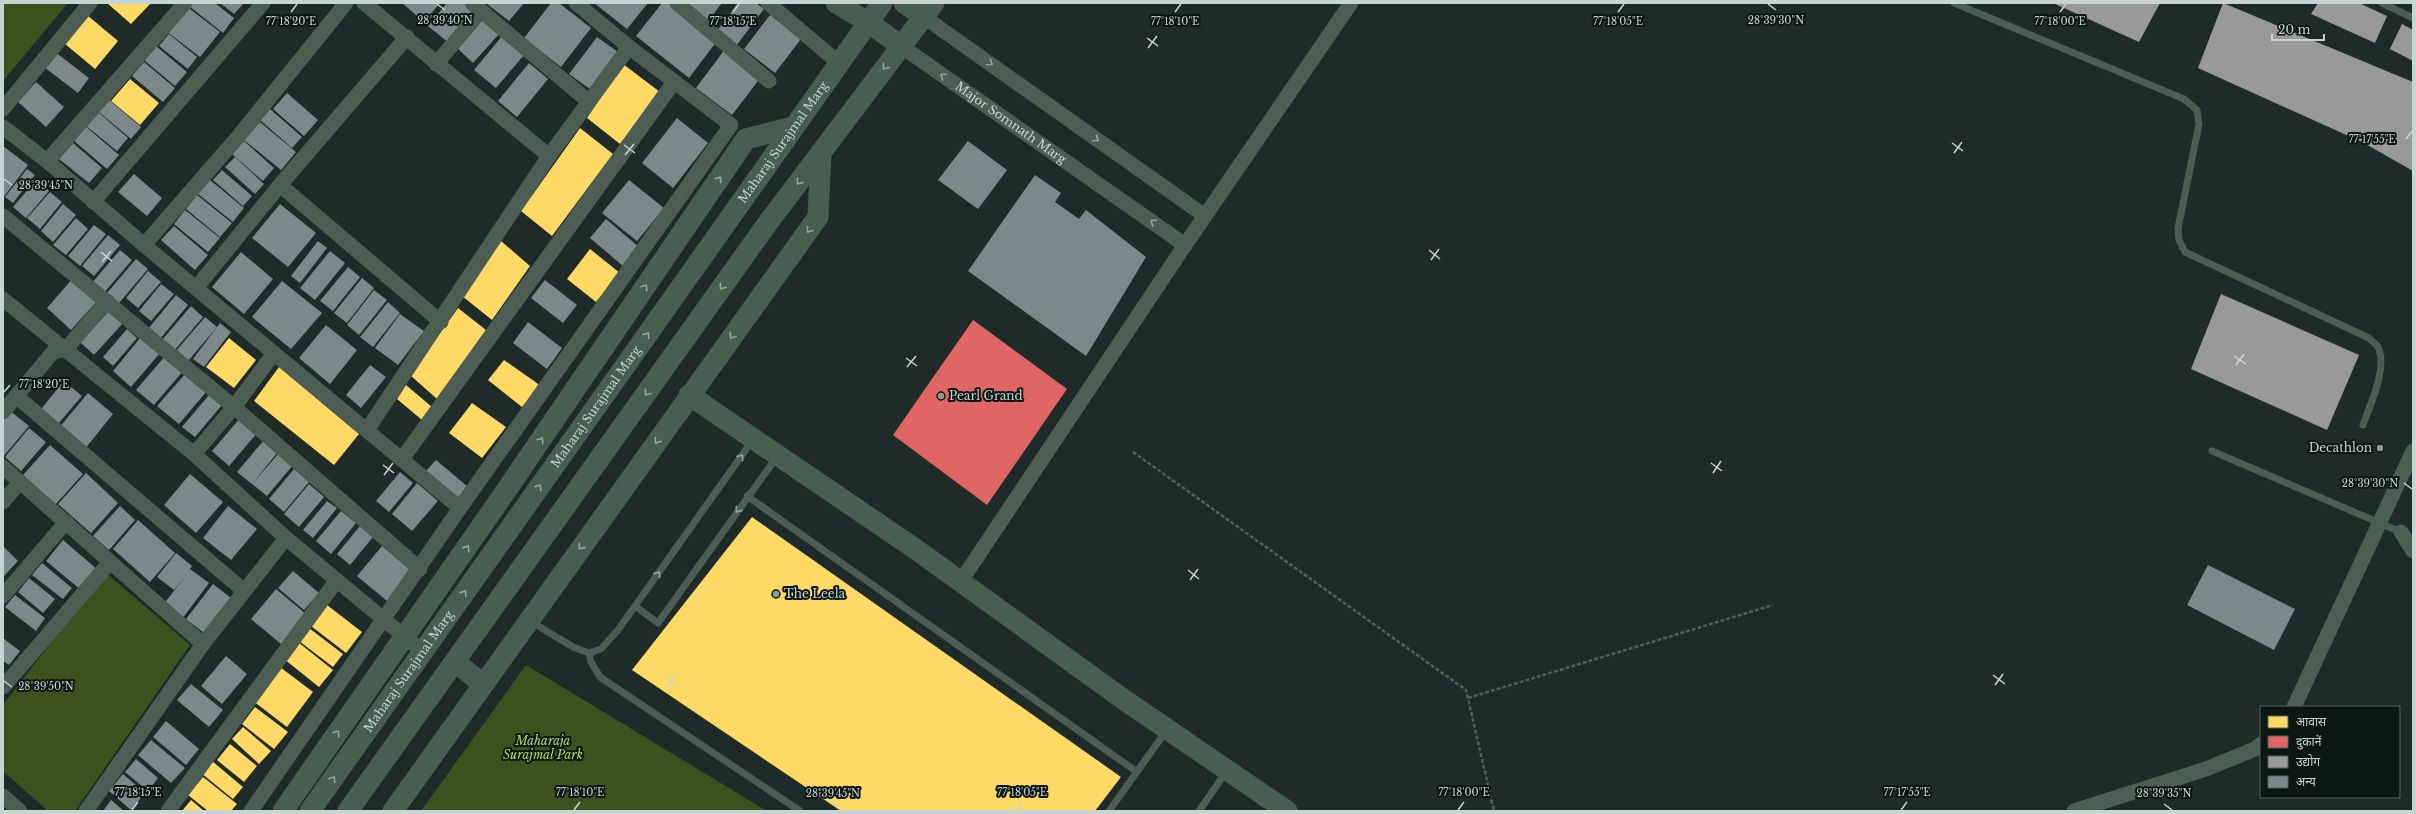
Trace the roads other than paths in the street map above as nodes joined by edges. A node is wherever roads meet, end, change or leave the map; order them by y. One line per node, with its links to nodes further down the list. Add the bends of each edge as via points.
1 (90, 3): 27 (street)
2 (185, 3): 32 (street)
3 (263, 3): 34 (street)
4 (346, 3): 37 (street, via 237,138)
5 (364, 3): 19 (street)
6 (576, 3): 21 (street)
7 (678, 3): 24 (street)
8 (768, 3): 22 (street)
9 (836, 3): 18 (street, Major Somnath Marg)
10 (882, 3): 18 (street, Maharaj Surajmal Marg)
11 (904, 3): 16 (street)
12 (1351, 3): 36 (street)
13 (1954, 3): 49 (lane, via 2184,99 2197,110 2199,124 2178,228 2179,240 2185,252 2369,338 2378,347 2381,361 2378,382)
14 (2382, 3): 17 (lane)
15 (476, 7): 23 (street); 26 (street)
16 (929, 10): 20 (street); 36 (street, one-way to 36)
17 (2413, 18)
18 (868, 22): 20 (street, Major Somnath Marg); 22 (street, Maharaj Surajmal Marg)
19 (406, 37): 23 (street); 33 (street)
20 (901, 46): 30 (street, one-way to 30); 38 (street, Major Somnath Marg, one-way to 20)
21 (629, 47): 25 (street); 26 (street)
22 (839, 63): 29 (street, Maharaj Surajmal Marg)
23 (436, 64): 31 (street)
24 (769, 81)
25 (674, 82): 56 (street); 61 (street, via 731,125)
26 (588, 101): 31 (street)
27 (3, 109)
28 (3, 127): 32 (street)
29 (793, 127): 76 (street, one-way to 29, via 746,139); 78 (street, Maharaj Surajmal Marg, one-way to 29)
30 (821, 152): 45 (street, one-way to 45, via 818,217); 80 (street, one-way to 80)
31 (549, 156): 42 (street)
32 (47, 161): 34 (street)
33 (280, 185): 39 (street); 42 (street)
34 (93, 202): 37 (street)
35 (3, 216): 40 (street)
36 (1205, 216): 38 (street)
37 (144, 245): 39 (street)
38 (1185, 245): 70 (street)
39 (196, 288): 44 (street)
40 (107, 300): 43 (street); 47 (street)
41 (4, 302): 43 (street)
42 (440, 322): 50 (street)
43 (66, 349): 46 (street, via 53,352); 54 (street)
44 (274, 353): 47 (street); 50 (street)
45 (689, 395): 51 (street); 75 (street, one-way to 75)
46 (16, 396): 48 (street); 71 (street)
47 (234, 407): 54 (street); 68 (street)
48 (3, 412)
49 (2363, 425)
50 (367, 430): 56 (street)
51 (754, 439): 55 (street); 73 (lane, one-way to 51)
52 (2212, 451): 63 (lane)
53 (2413, 451): 63 (street)
54 (194, 454): 65 (street)
55 (778, 456): 59 (lane); 70 (street)
56 (402, 459): 61 (street)
57 (3, 467): 58 (street)
58 (20, 482): 60 (street); 62 (street)
59 (747, 496): 73 (lane, one-way to 73, via 658,623); 87 (lane)
60 (3, 502)
61 (460, 508): 68 (street)
62 (66, 522): 67 (street); 72 (street)
63 (2381, 523): 64 (lane); 83 (street)
64 (2407, 535): 66 (street)
65 (286, 538): 69 (street); 71 (street)
66 (2413, 551)
67 (110, 562): 77 (street); 82 (street)
68 (420, 569): 74 (street)
69 (337, 580): 74 (street); 91 (street)
70 (961, 581): 84 (street)
71 (243, 590): 77 (street)
72 (3, 596)
73 (635, 606): 79 (lane, via 601,649)
74 (384, 620): 76 (street); 92 (street)
75 (529, 620): 79 (lane, via 573,647); 81 (street)
76 (405, 637): 78 (street); 93 (street, one-way to 76)
77 (203, 644): 90 (street)
78 (423, 652): 94 (street, Maharaj Surajmal Marg, one-way to 78)
79 (589, 653): 97 (lane, via 600,677)
80 (455, 662): 81 (street); 95 (street)
81 (483, 684): 96 (street)
82 (3, 688)
83 (2294, 706)
84 (1167, 729): 86 (street); 87 (lane)
85 (2260, 745): 101 (street, via 2206,768)
86 (1227, 770): 99 (lane); 100 (street)
87 (1137, 772): 98 (lane)
88 (3, 796): 89 (street)
89 (20, 811)
90 (86, 811)
91 (168, 811)
92 (251, 811)
93 (283, 811)
94 (310, 811)
95 (348, 811)
96 (394, 811)
97 (800, 811)
98 (1109, 811)
99 (1199, 811)
100 (1287, 811)
101 (2074, 811)

